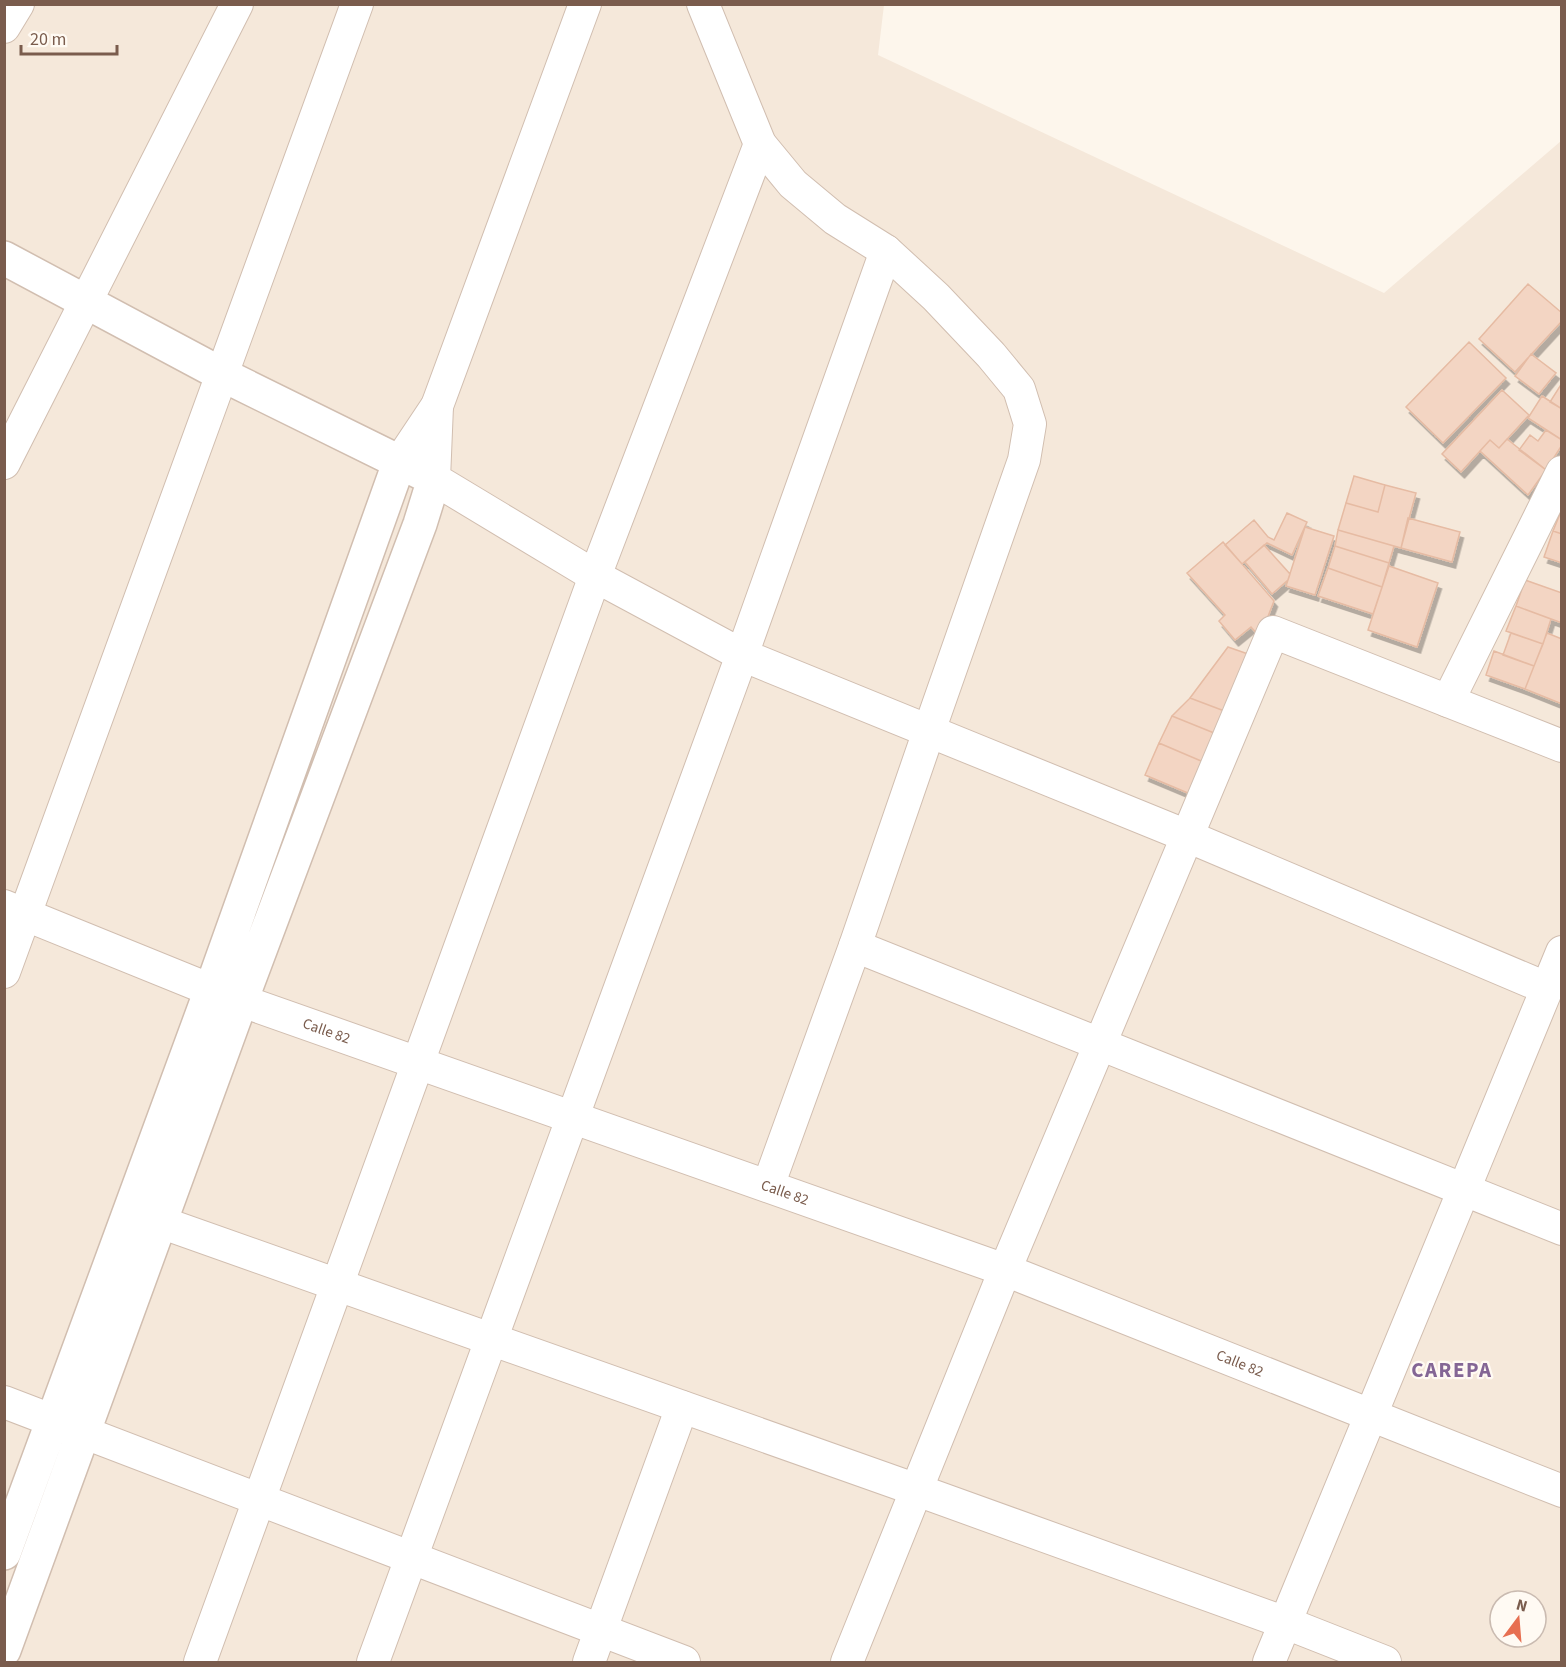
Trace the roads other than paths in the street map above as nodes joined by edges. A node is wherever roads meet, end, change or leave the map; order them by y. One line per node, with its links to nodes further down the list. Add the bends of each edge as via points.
1 (18, 4): 6 (street)
2 (237, 4): 10 (street)
3 (357, 4): 11 (street)
4 (585, 4): 12 (street)
5 (703, 4): 7 (street)
6 (4, 27)
7 (760, 144): 8 (street, via 793,184 835,219); 17 (street)
8 (886, 251): 18 (street); 20 (street, via 991,355 1019,389 1030,424 1024,460)
9 (4, 258): 10 (street)
10 (87, 302): 11 (street); 13 (street)
11 (223, 375): 14 (street); 23 (street)
12 (437, 406): 14 (street); 16 (street)
13 (4, 463)
14 (399, 463): 16 (street); 28 (street)
15 (1562, 472): 19 (street)
16 (434, 479): 17 (street); 29 (street)
17 (596, 576): 18 (street); 31 (street)
18 (742, 655): 20 (street); 32 (street)
19 (1448, 701): 21 (street); 22 (street, via 1273,632)
20 (929, 730): 22 (street); 24 (street)
21 (1562, 746)
22 (1187, 836): 27 (street); 30 (street)
23 (15, 911): 26 (street); 28 (street, Calle 82)
24 (855, 946): 30 (street); 33 (street)
25 (1562, 952): 27 (street)
26 (4, 972)
27 (1546, 988): 34 (street)
28 (211, 990): 29 (street, Calle 82); 43 (street)
29 (241, 1001): 31 (street, Calle 82); 35 (street)
30 (1101, 1044): 34 (street); 37 (street)
31 (418, 1063): 32 (street, Calle 82); 38 (street)
32 (573, 1118): 33 (street, Calle 82); 39 (street)
33 (768, 1186): 37 (street, Calle 82)
34 (1464, 1189): 36 (street); 42 (street)
35 (160, 1222): 38 (street); 44 (street)
36 (1562, 1229)
37 (1005, 1270): 42 (street, Calle 82); 45 (street)
38 (337, 1285): 39 (street); 47 (street)
39 (491, 1339): 41 (street); 49 (street)
40 (4, 1402): 43 (street)
41 (682, 1407): 45 (street); 51 (street)
42 (1371, 1416): 46 (street, Calle 82); 50 (street)
43 (53, 1421): 44 (street); 48 (street)
44 (83, 1433): 47 (street); 52 (street)
45 (917, 1490): 50 (street); 57 (street)
46 (1562, 1491)
47 (259, 1500): 49 (street); 53 (street)
48 (4, 1553)
49 (411, 1558): 51 (street); 54 (street)
50 (1286, 1623): 58 (street); 59 (street)
51 (601, 1631): 55 (street); 56 (street)
52 (4, 1650)
53 (200, 1662)
54 (373, 1662)
55 (589, 1662)
56 (684, 1662)
57 (847, 1662)
58 (1269, 1662)
59 (1385, 1662)

